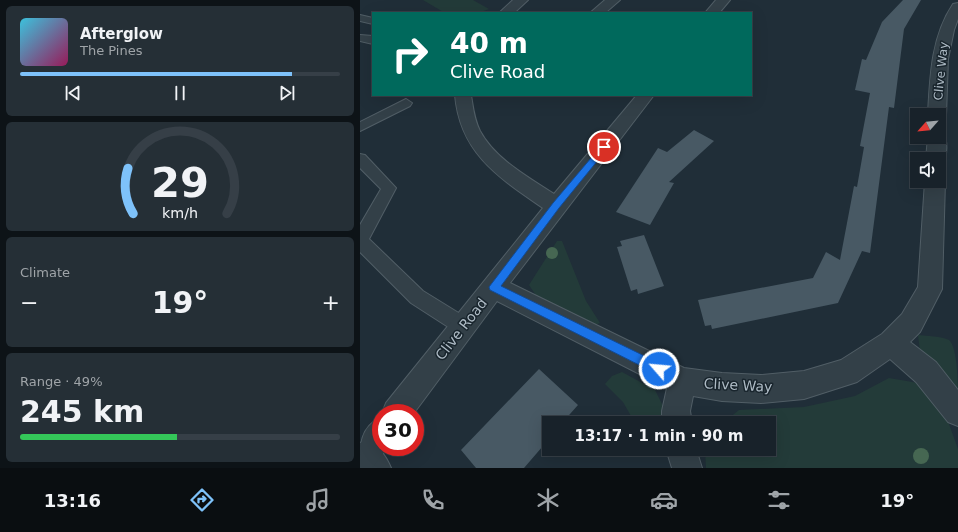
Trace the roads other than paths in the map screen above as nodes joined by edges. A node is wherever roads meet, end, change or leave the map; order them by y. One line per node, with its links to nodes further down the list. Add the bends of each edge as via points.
1 (521, 0): 5 (street)
2 (613, 0): 6 (street)
3 (723, 0): 7 (street)
4 (958, 7): 15 (street, Clive Way, via 946,30)
5 (509, 12)
6 (598, 12)
7 (713, 12)
8 (360, 18): 9 (lane)
9 (372, 21)
10 (360, 38): 11 (lane)
11 (372, 40)
12 (463, 96): 19 (street, via 465,114 474,138 491,158 512,176)
13 (645, 96): 19 (street, Clive Road)
14 (406, 103): 16 (lane)
15 (937, 108)
16 (360, 126)
17 (360, 159): 20 (lane, via 389,188)
18 (935, 188): 23 (street, Clive Way, via 930,289 911,323)
19 (556, 206): 21 (street, Clive Road)
20 (360, 240): 22 (lane, via 417,297)
21 (494, 287): 22 (street, Clive Road); 24 (street, Clive Way)
22 (463, 326): 25 (street, Clive Road)
23 (891, 343): 24 (street, Clive Way, via 847,372 804,385 761,389); 26 (street, via 926,372)
24 (682, 381): 27 (street)
25 (403, 404)
26 (958, 412)
27 (676, 416)
28 (683, 456): 29 (street)
29 (687, 468)

